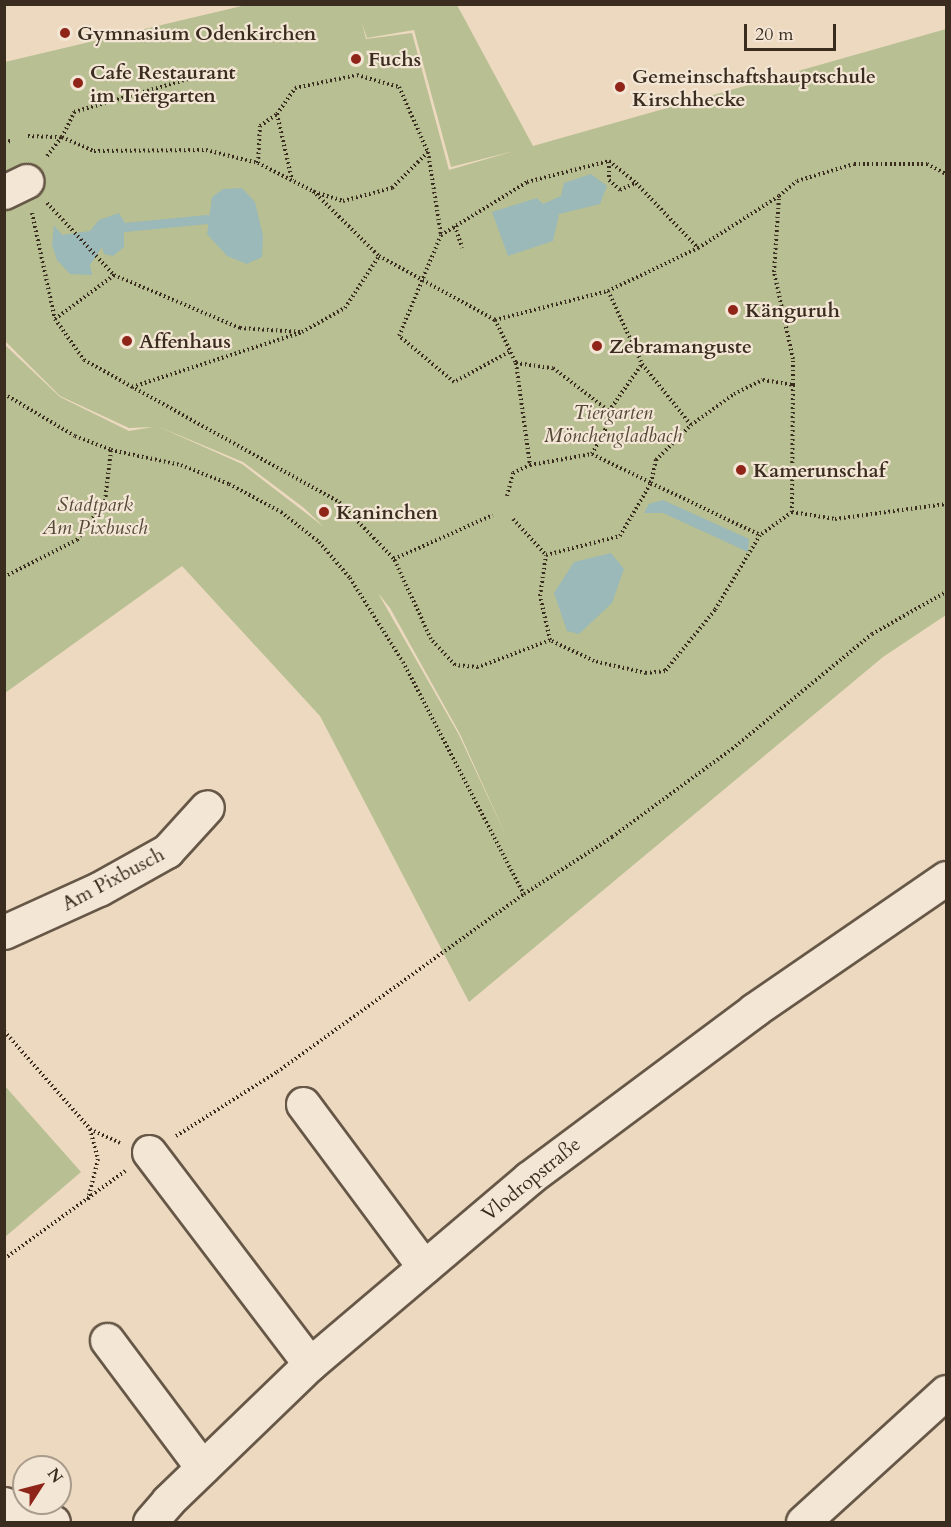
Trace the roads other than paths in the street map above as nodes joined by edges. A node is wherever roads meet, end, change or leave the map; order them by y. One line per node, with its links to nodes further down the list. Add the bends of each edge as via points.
1 (207, 807): 3 (street, Am Pixbusch, via 167,852 99,890)
2 (946, 878): 6 (street, Vlodropstraße, via 641,1092)
3 (4, 932)
4 (303, 1104): 6 (street)
5 (149, 1152): 8 (street)
6 (424, 1267): 8 (street, Vlodropstraße)
7 (107, 1340): 10 (street)
8 (310, 1364): 10 (street, Vlodropstraße)
9 (946, 1392): 14 (street)
10 (202, 1467): 13 (street, Vlodropstraße)
11 (4, 1504): 12 (street)
12 (53, 1522)
13 (150, 1522)
14 (803, 1522)

